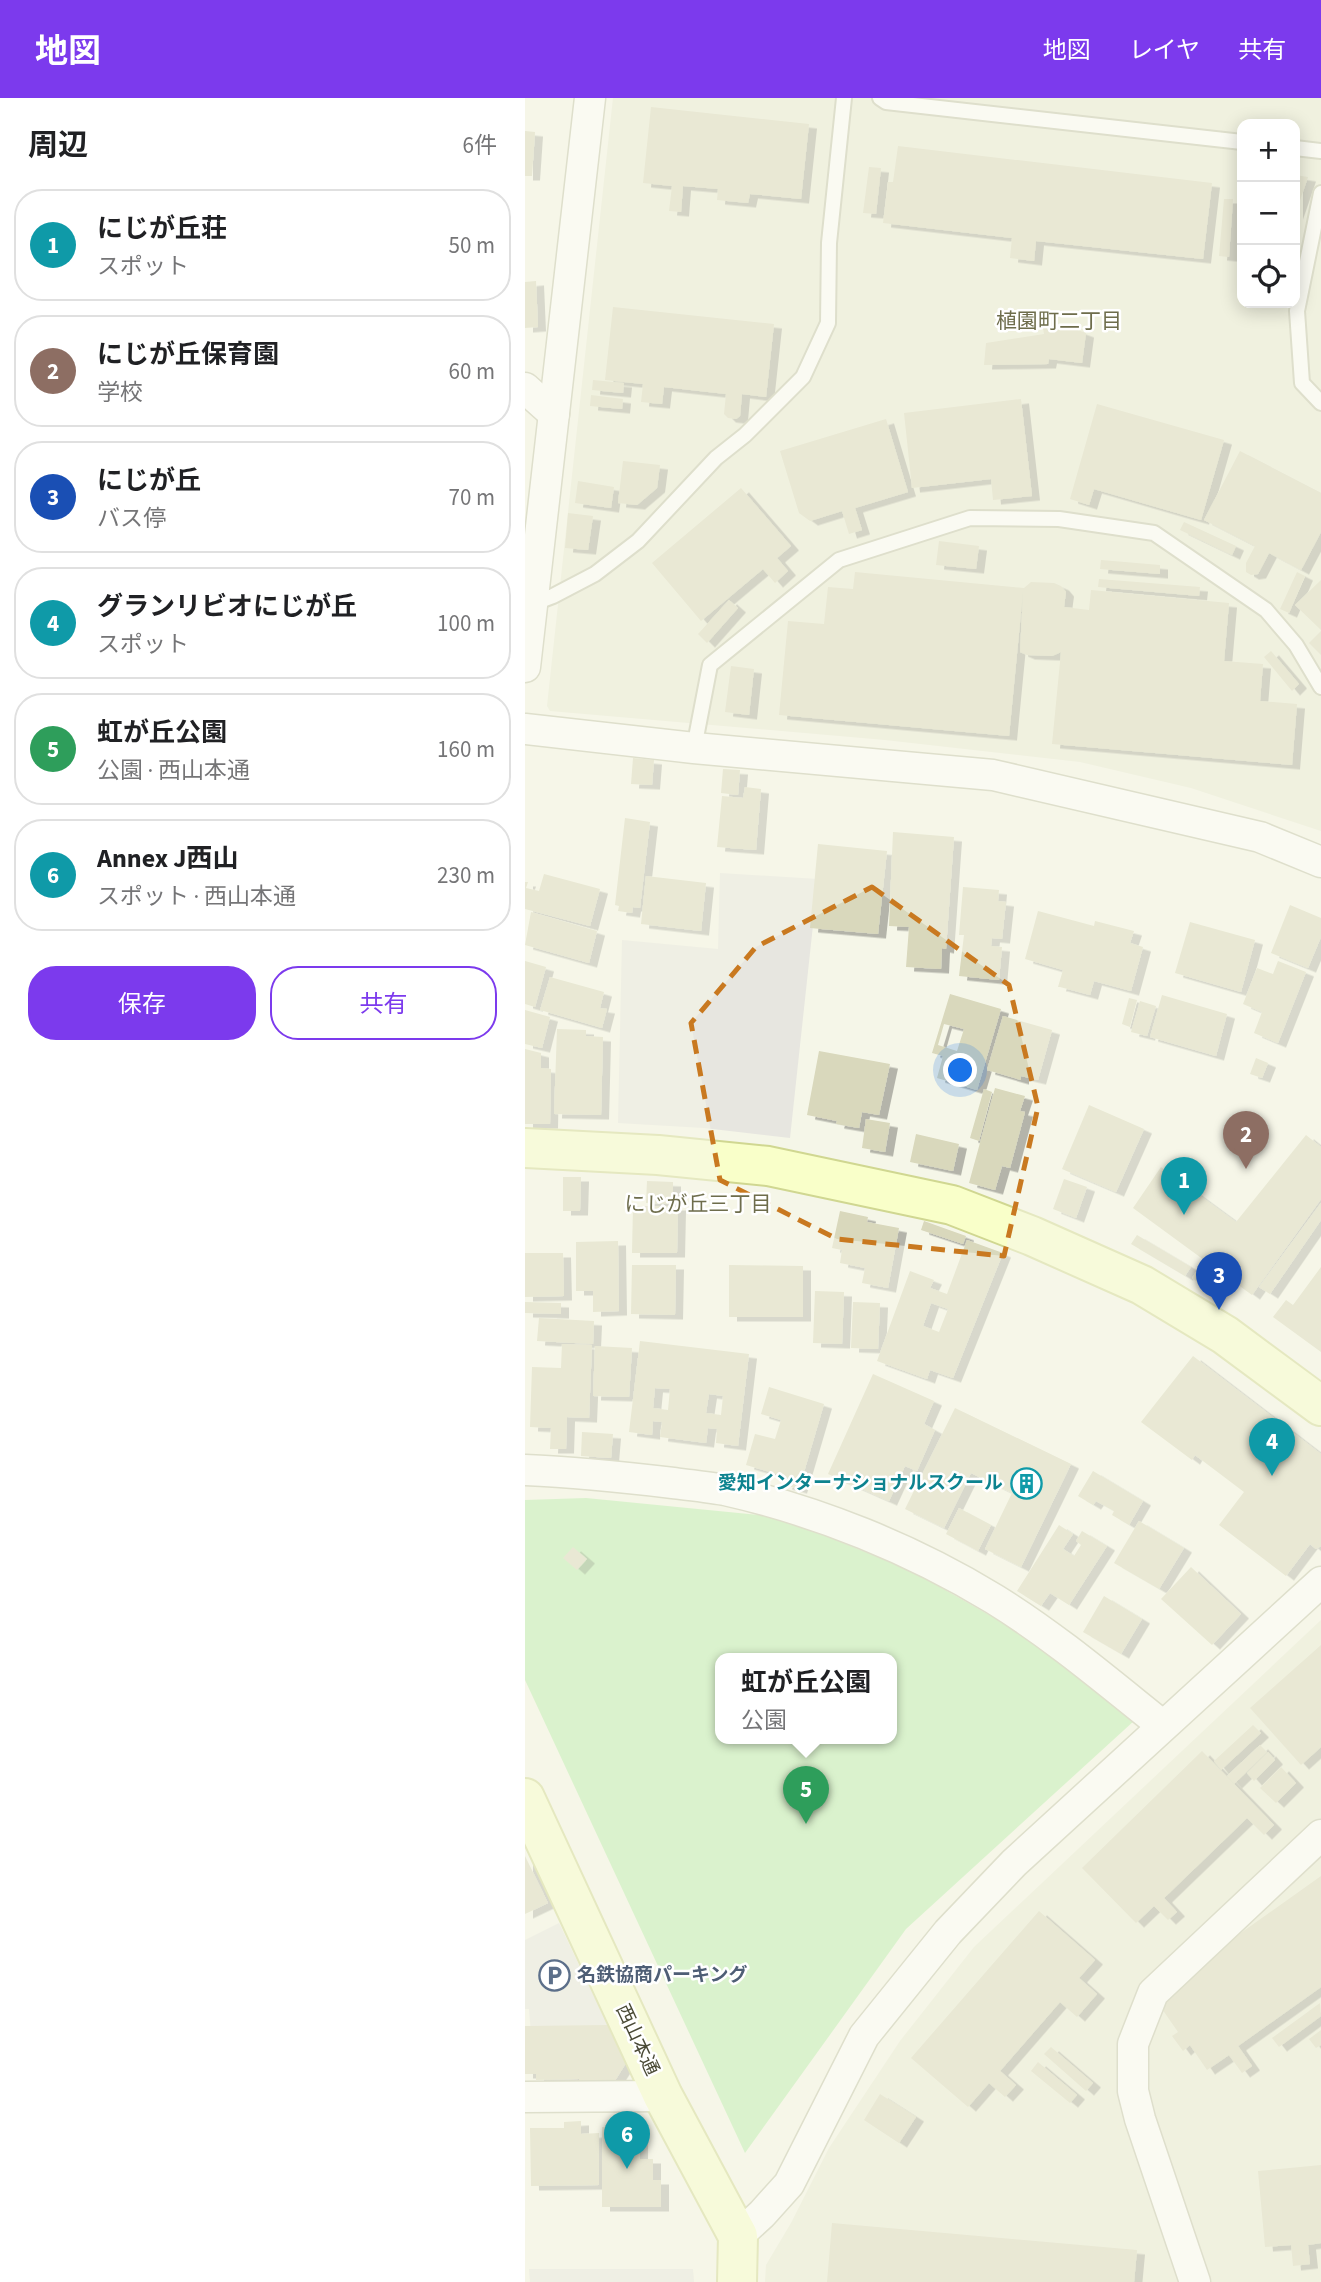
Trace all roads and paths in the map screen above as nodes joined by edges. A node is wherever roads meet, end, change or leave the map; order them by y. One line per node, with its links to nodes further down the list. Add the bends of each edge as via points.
1 (844, 98): 11 (lane, via 829,243 828,323 803,377 716,458 638,541 595,574)
2 (880, 98): 4 (lane, via 886,103)
3 (584, 101): 10 (street)
4 (1237, 141)
5 (1300, 149): 6 (lane)
6 (1321, 151)
7 (1321, 193): 9 (lane, via 1297,311 1303,383)
8 (525, 388): 10 (street)
9 (1321, 403)
10 (554, 414): 11 (street)
11 (532, 604): 12 (street)
12 (525, 667)
13 (1321, 687): 15 (lane, via 1296,645 1266,610 1153,533 1059,519 970,518 839,560 710,665)
14 (525, 729): 15 (street)
15 (694, 748): 16 (street, via 993,775 1260,837)
16 (1321, 862)
17 (525, 1148): 18 (street, via 768,1166 952,1205 1142,1285 1225,1335)
18 (1321, 1406)
19 (525, 1470): 21 (street, via 600,1474 723,1490 870,1537 950,1573 995,1600 1041,1630)
20 (1321, 1582): 21 (street)
21 (1163, 1726): 26 (street, via 1014,1863 948,1932 864,2036 789,2184)
22 (525, 1798): 24 (street, 西山本通)
23 (1321, 1835): 28 (street, via 1153,1993 1133,2044 1133,2091 1140,2119)
24 (663, 2096): 25 (street); 26 (street, 西山本通)
25 (525, 2097)
26 (738, 2236): 27 (street, 西山本通)
27 (737, 2282)
28 (1195, 2282)

